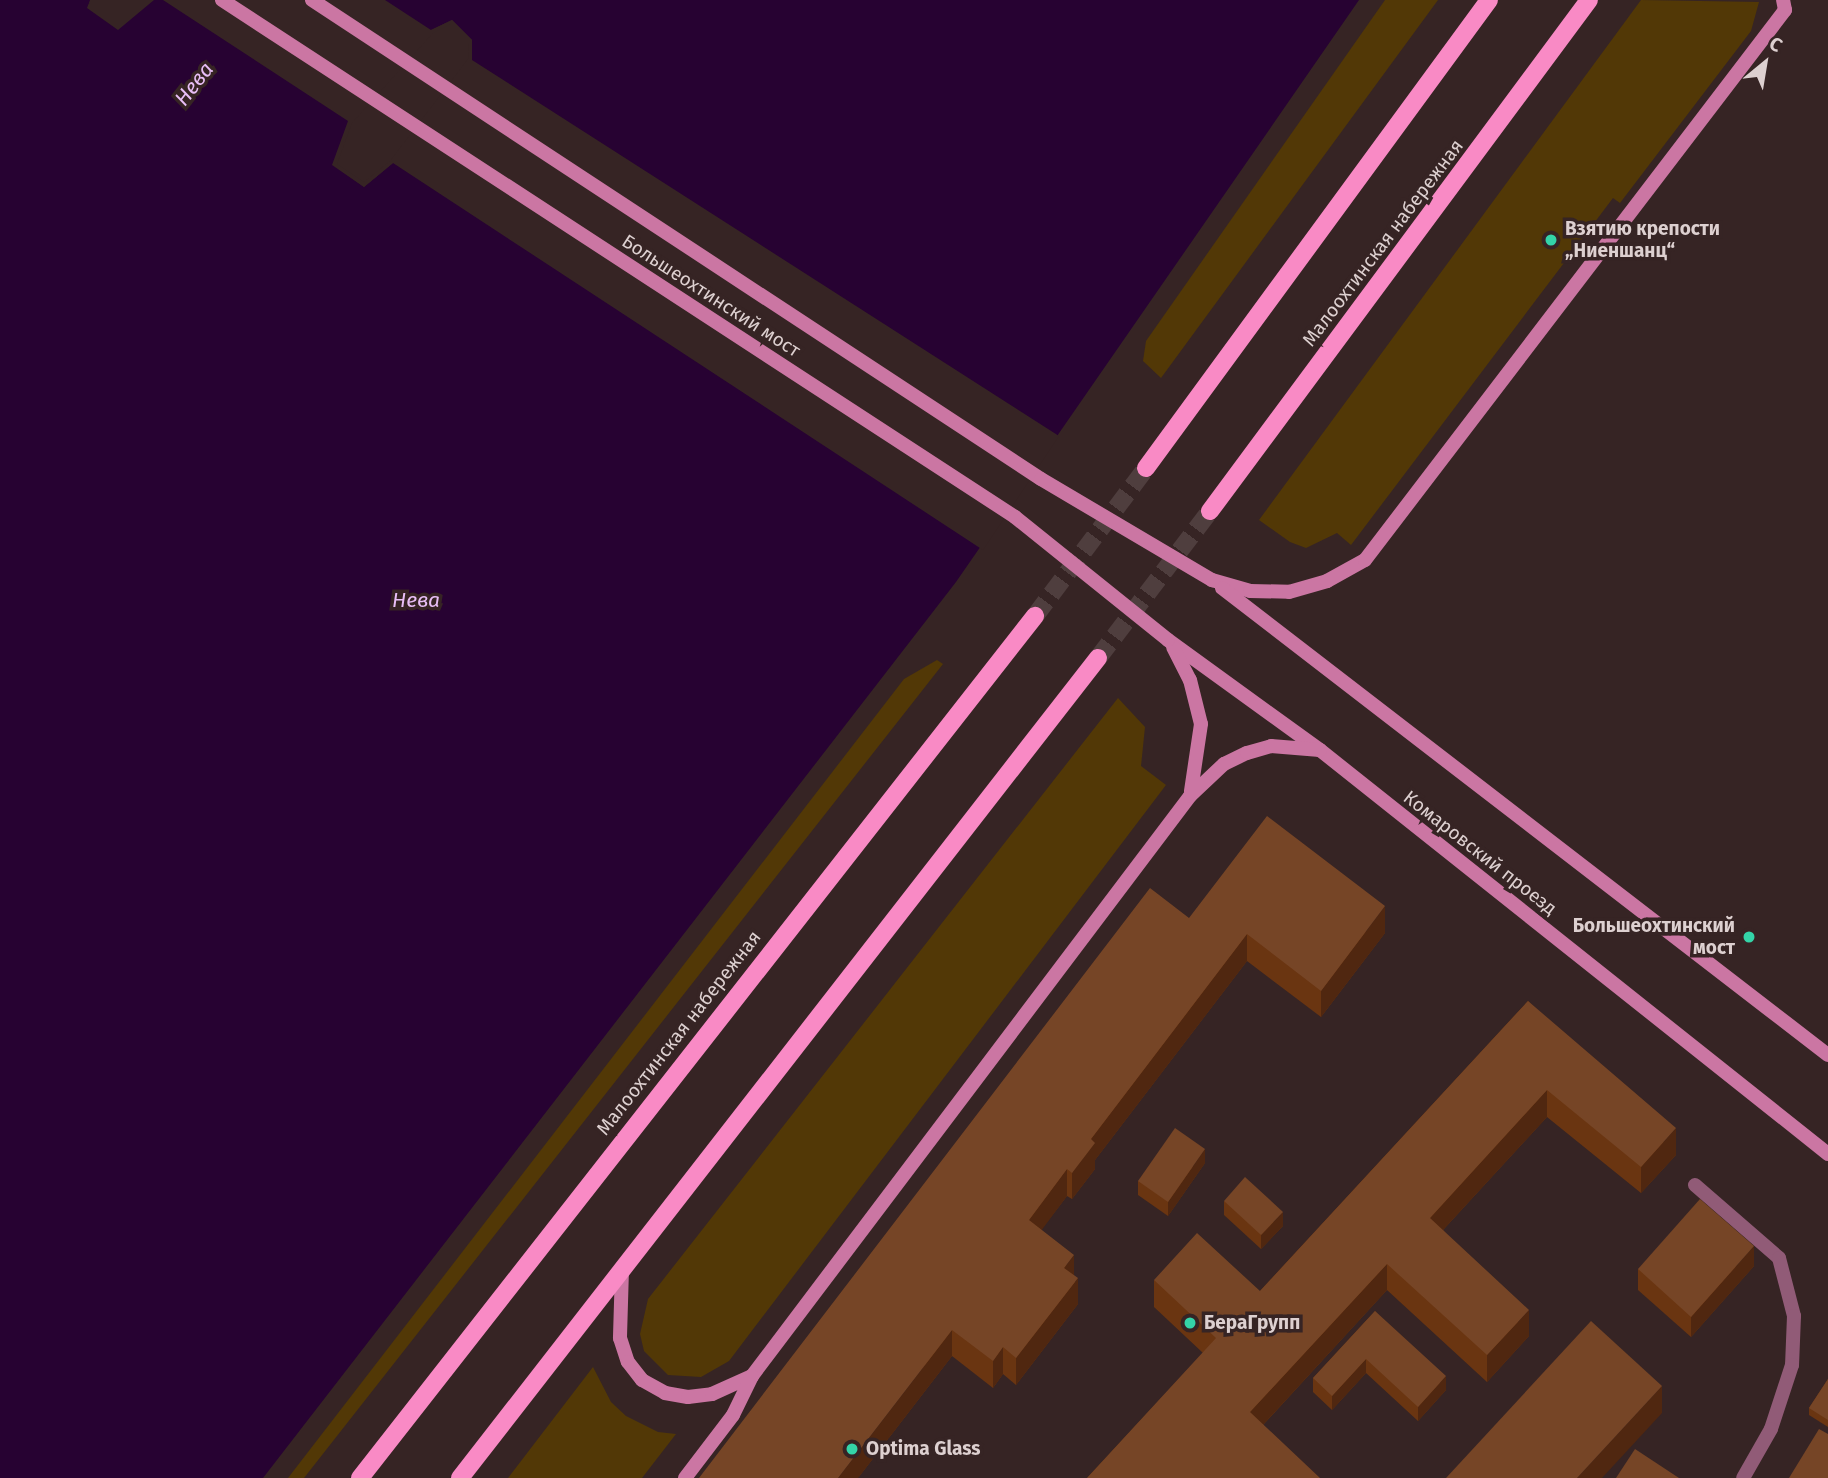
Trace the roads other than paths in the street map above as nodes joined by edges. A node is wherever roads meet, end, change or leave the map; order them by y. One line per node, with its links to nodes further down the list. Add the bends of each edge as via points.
1 (222, 0): 10 (main road, Большеохтинский мост, bridge, via 1015,517)
2 (312, 0): 8 (main road, Большеохтинский мост, bridge, via 1041,479)
3 (1489, 0): 6 (main road)
4 (1589, 0): 7 (main road, Малоохтинская набережная)
5 (1787, 3): 8 (main road, via 1365,560 1327,581 1289,592 1250,591)
6 (1146, 468)
7 (1210, 511)
8 (1212, 580): 14 (main road)
9 (1035, 616): 19 (main road, Малоохтинская набережная)
10 (1168, 640): 12 (main road, Комаровский проезд); 13 (main road, via 1190,680 1200,724 1199,759)
11 (1098, 658): 17 (main road)
12 (1320, 750): 13 (main road, via 1271,746 1247,752 1224,764); 15 (main road, Комаровский проезд)
13 (1190, 796): 18 (main road)
14 (1828, 1055)
15 (1828, 1154)
16 (1695, 1185): 22 (lane, via 1779,1258 1794,1316 1792,1365 1771,1429)
17 (622, 1269): 18 (main road, via 620,1338 628,1362 642,1380 665,1393 688,1397 712,1394); 20 (main road)
18 (752, 1376): 21 (main road, via 733,1415)
19 (360, 1478)
20 (460, 1478)
21 (685, 1478)
22 (1742, 1478)

